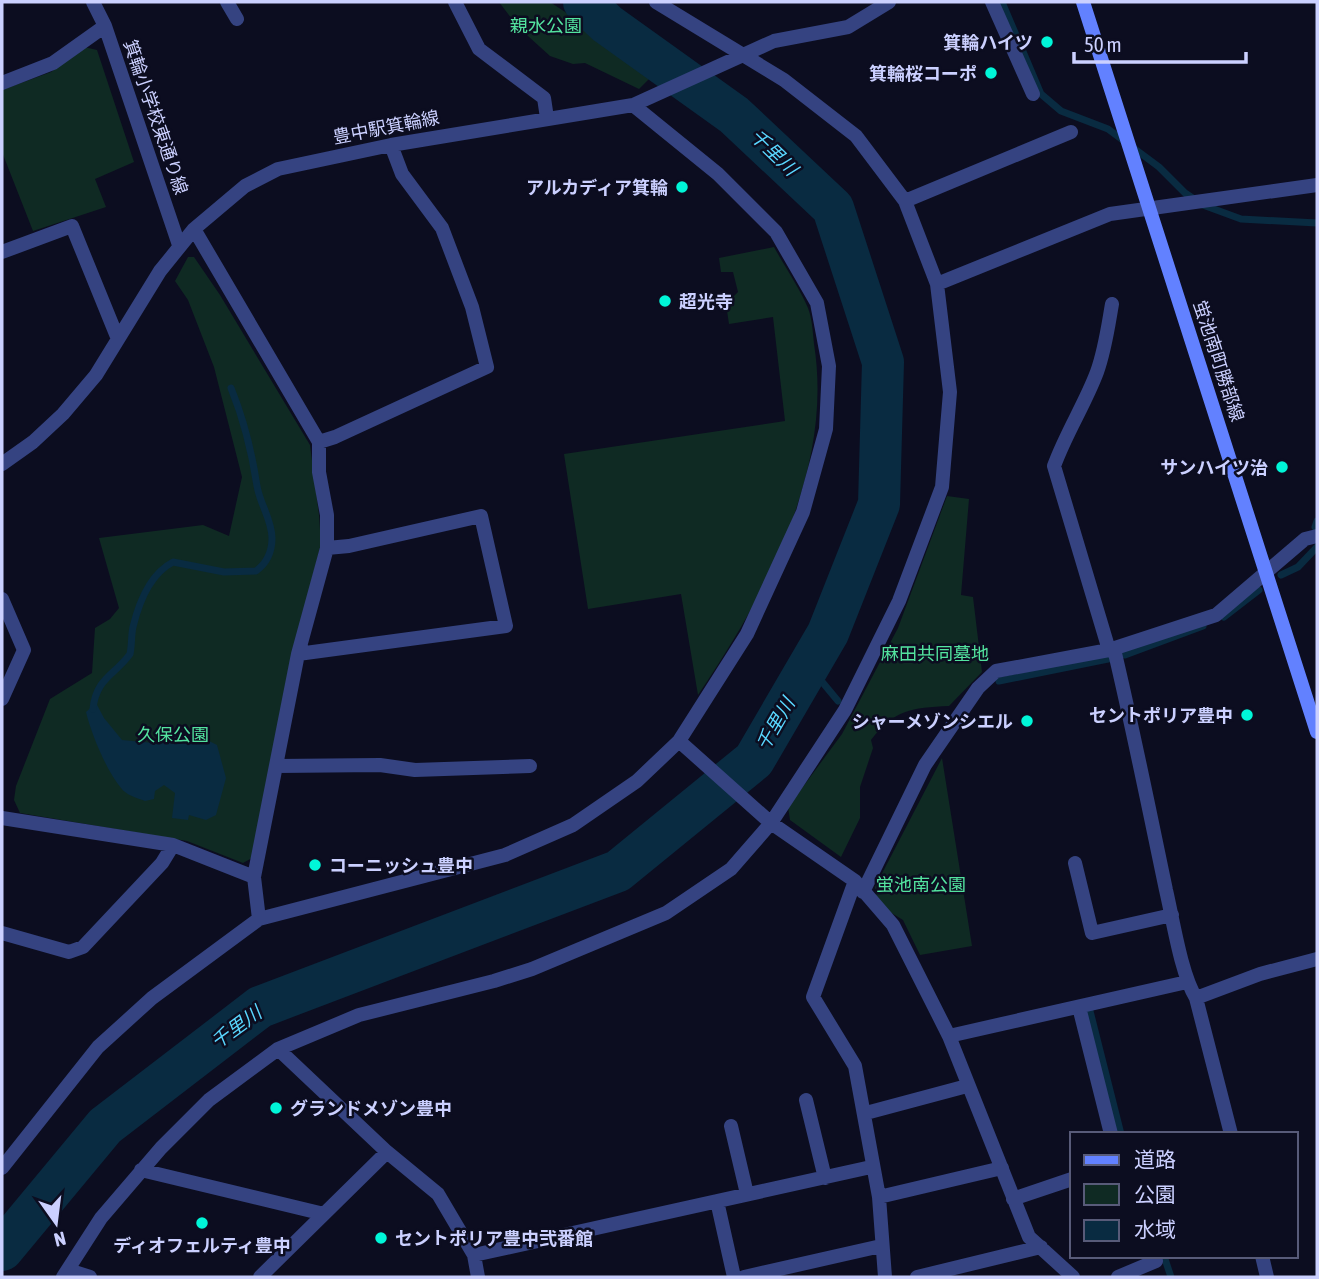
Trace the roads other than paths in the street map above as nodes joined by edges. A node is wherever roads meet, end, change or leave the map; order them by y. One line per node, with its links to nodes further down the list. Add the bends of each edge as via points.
1 (93, 2): 9 (street, 箕輪小学校東通り線)
2 (227, 2): 8 (street)
3 (456, 2): 14 (street, via 479,49 544,98)
4 (656, 2): 10 (street)
5 (889, 2): 10 (street, 豊中駅箕輪線, via 848,27 774,41)
6 (992, 2): 12 (street)
7 (1083, 2): 19 (street, 蛍池南町勝部線)
8 (237, 19)
9 (105, 26): 11 (street, via 53,63); 21 (street, 箕輪小学校東通り線)
10 (740, 57): 13 (street, 豊中駅箕輪線); 18 (street, via 783,80 856,136)
11 (2, 83)
12 (1033, 94)
13 (636, 104): 14 (street, 豊中駅箕輪線); 36 (street, via 718,174 776,232 817,303 829,366 826,429 803,512 747,634)
14 (547, 118): 16 (street, 豊中駅箕輪線)
15 (1071, 132): 18 (street)
16 (391, 145): 20 (street, 豊中駅箕輪線, via 278,169 244,187); 26 (street, via 402,174 442,228 472,307 487,367)
17 (1317, 185): 19 (street)
18 (905, 201): 23 (street)
19 (1149, 207): 23 (street, via 1110,214); 30 (street, 蛍池南町勝部線)
20 (194, 229): 21 (street, 豊中駅箕輪線); 26 (street)
21 (179, 245): 25 (street, 豊中駅箕輪線)
22 (2, 253): 25 (street, via 72,226)
23 (937, 284): 40 (street, via 950,392 942,487 899,601 851,698)
24 (1112, 304): 32 (street, via 1096,375 1054,466)
25 (118, 338): 27 (street, 豊中駅箕輪線, via 96,375 62,414)
26 (318, 442): 29 (street)
27 (2, 464)
28 (1317, 536): 30 (street, via 1305,539)
29 (327, 548): 33 (street); 33 (street, via 481,516 506,626)
30 (1266, 571): 32 (street, via 1216,615); 35 (street, 蛍池南町勝部線)
31 (2, 599): 34 (street, via 24,650)
32 (1112, 649): 44 (street, via 996,671 978,688 925,765); 45 (street)
33 (298, 654): 37 (street)
34 (2, 699)
35 (1317, 732)
36 (679, 741): 40 (street); 46 (street, via 637,781 573,825 506,855)
37 (277, 766): 38 (street, via 380,765 415,770); 43 (street)
38 (530, 766)
39 (2, 818): 41 (street)
40 (771, 823): 44 (street); 53 (street, via 731,869 666,913 532,969 359,1015)
41 (173, 845): 43 (street); 47 (street, via 163,863 83,947 69,952)
42 (1075, 863): 45 (street, via 1092,933)
43 (254, 877): 46 (street)
44 (859, 886): 52 (street, via 893,925); 56 (street, via 813,997 855,1066)
45 (1172, 915): 49 (street)
46 (259, 919): 62 (street, via 152,998 98,1047)
47 (2, 933)
48 (1317, 959): 50 (street)
49 (1186, 982): 50 (street); 51 (street)
50 (1196, 998): 59 (street)
51 (1079, 1007): 52 (street); 58 (street)
52 (949, 1036): 54 (street)
53 (278, 1049): 60 (street); 64 (street, via 209,1100)
54 (967, 1086): 56 (street); 63 (street)
55 (806, 1100): 65 (street)
56 (866, 1113): 61 (street)
57 (731, 1126): 67 (street)
58 (1110, 1132)
59 (1230, 1132)
60 (387, 1152): 71 (street); 74 (street, via 438,1194)
61 (871, 1167): 65 (street); 68 (street)
62 (2, 1168)
63 (1002, 1168): 68 (street); 69 (street)
64 (141, 1170): 71 (street); 77 (street, via 102,1218)
65 (825, 1178): 67 (street)
66 (1070, 1180): 69 (street)
67 (747, 1194): 70 (street)
68 (879, 1197): 72 (street)
69 (1013, 1199): 73 (street, via 1029,1237)
70 (718, 1201): 74 (street); 81 (street)
71 (324, 1214): 79 (street)
72 (881, 1245): 82 (street); 83 (street)
73 (1041, 1247): 84 (street); 85 (street)
74 (474, 1255): 80 (street)
75 (1155, 1258): 86 (street)
76 (1262, 1258): 87 (street)
77 (66, 1274): 78 (street)
78 (90, 1277)
79 (260, 1277)
80 (478, 1277)
81 (734, 1277)
82 (744, 1277)
83 (886, 1277)
84 (917, 1277)
85 (1073, 1277)
86 (1118, 1277)
87 (1267, 1277)

